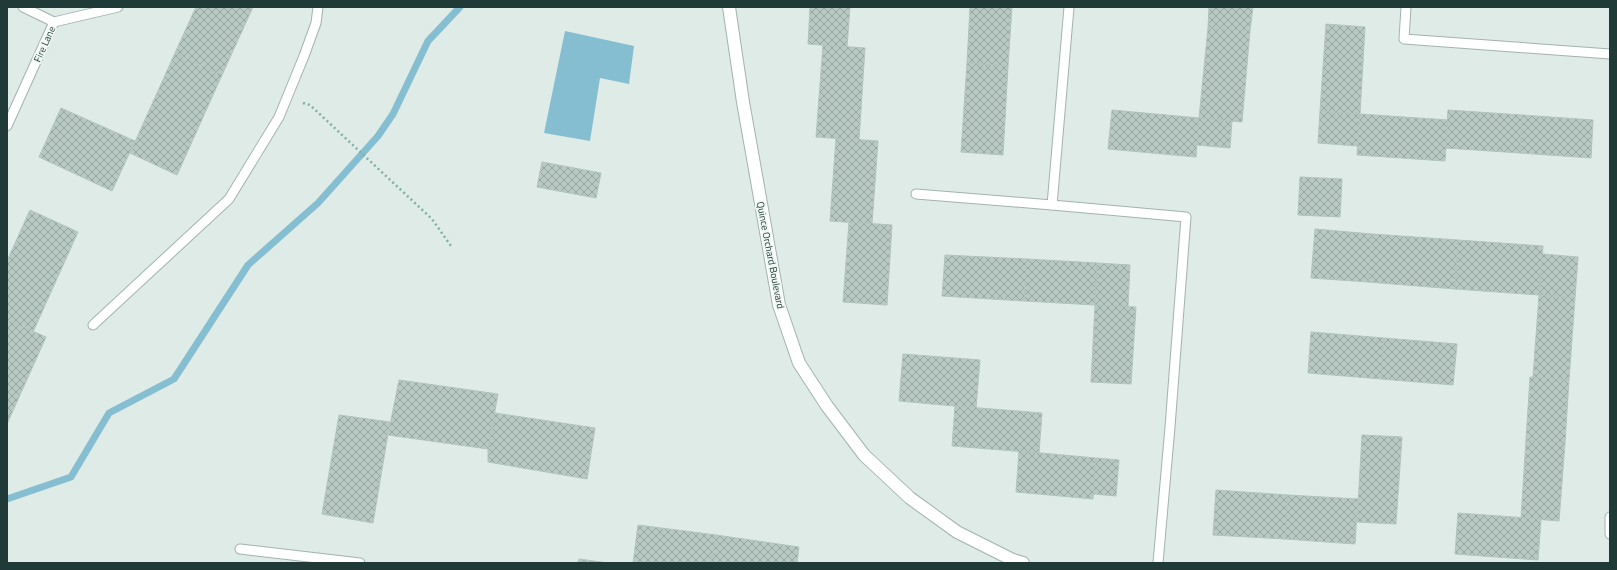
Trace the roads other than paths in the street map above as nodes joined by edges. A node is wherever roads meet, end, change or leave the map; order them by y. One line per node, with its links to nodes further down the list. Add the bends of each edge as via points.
1 (23, 7): 7 (lane)
2 (118, 7): 7 (lane, Fire Lane)
3 (318, 7): 12 (lane, via 313,29 279,117 229,199)
4 (729, 7): 17 (street, Quince Orchard Boulevard, via 779,304 799,363 864,455 910,498 957,532)
5 (1069, 7): 11 (lane)
6 (1406, 7): 8 (lane, via 1404,39)
7 (54, 22): 9 (lane, Fire Lane)
8 (1610, 54)
9 (7, 126)
10 (916, 194): 11 (lane)
11 (1052, 205): 18 (lane, via 1186,217)
12 (93, 325)
13 (1610, 517): 14 (lane)
14 (1610, 534)
15 (240, 549): 16 (lane)
16 (360, 563)
17 (1023, 563)
18 (1158, 563)

